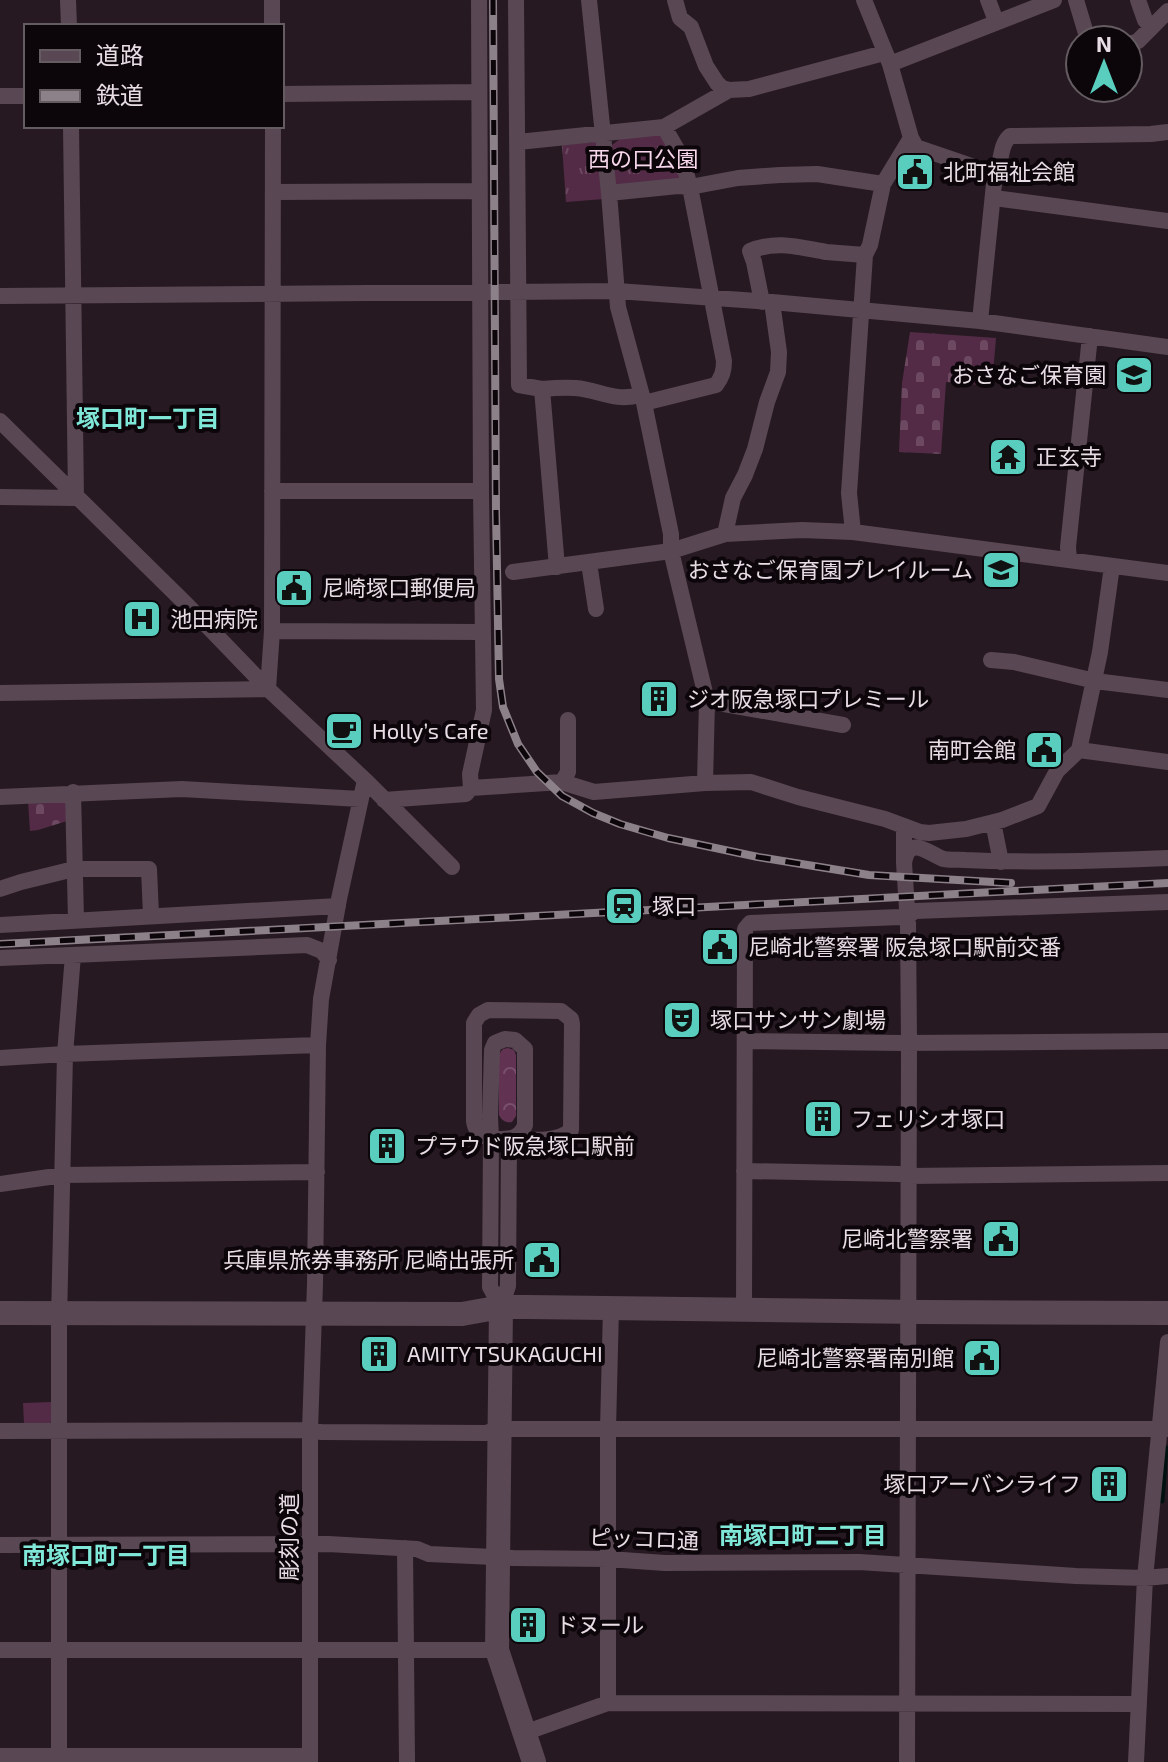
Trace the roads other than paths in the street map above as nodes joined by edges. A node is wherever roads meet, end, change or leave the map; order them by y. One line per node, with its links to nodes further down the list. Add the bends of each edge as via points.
1 (68, 0): 14 (street)
2 (272, 0): 15 (street)
3 (479, 0): 21 (street)
4 (516, 0): 31 (street)
5 (589, 0): 29 (street)
6 (675, 0): 20 (street, via 706,66)
7 (864, 0): 19 (street)
8 (988, 0): 13 (street)
9 (1054, 0): 13 (street)
10 (1076, 0): 16 (street)
11 (1138, 0): 17 (street)
12 (1168, 11): 17 (street)
13 (996, 21): 19 (street)
14 (69, 24)
15 (272, 24)
16 (1083, 24)
17 (1152, 27): 18 (street)
18 (1144, 35)
19 (887, 58): 20 (street); 30 (street)
20 (729, 90): 25 (street)
21 (479, 92): 22 (street); 35 (street)
22 (284, 94)
23 (0, 96): 24 (street)
24 (24, 96)
25 (664, 127): 29 (street); 34 (street, via 682,158)
26 (71, 128): 46 (street)
27 (273, 128): 36 (street)
28 (1168, 132): 32 (street, via 1010,136)
29 (603, 134): 31 (street); 37 (street)
30 (911, 138): 32 (street, via 916,147); 33 (street)
31 (518, 142): 42 (street)
32 (995, 174): 38 (street)
33 (883, 184): 34 (street, via 817,174 738,178); 40 (street)
34 (690, 187): 37 (street); 47 (street)
35 (479, 191): 36 (street); 43 (street)
36 (273, 192): 44 (street)
37 (609, 193): 41 (street)
38 (994, 198): 39 (street); 50 (street)
39 (1168, 221)
40 (865, 255): 48 (street, via 802,246 765,245 750,251); 49 (street)
41 (617, 291): 42 (street); 47 (street); 54 (street)
42 (518, 292): 43 (street); 53 (street, via 519,385)
43 (480, 293): 44 (street); 57 (street)
44 (274, 295): 46 (street); 56 (street)
45 (0, 296): 46 (street)
46 (73, 296): 59 (street)
47 (712, 298): 48 (street); 54 (street, via 724,361 721,378 716,385)
48 (767, 302): 49 (street); 61 (street, via 779,352 778,372)
49 (861, 311): 50 (street); 60 (street, via 849,493)
50 (980, 321): 51 (street)
51 (1090, 336): 52 (street); 63 (street)
52 (1168, 347)
53 (542, 389): 54 (street, via 577,388); 66 (street)
54 (643, 399): 62 (street)
55 (0, 421): 59 (street)
56 (272, 491): 57 (street); 70 (street)
57 (481, 491): 71 (street)
58 (0, 497): 59 (street)
59 (76, 498): 74 (street)
60 (853, 532): 61 (street); 63 (street)
61 (725, 534): 62 (street)
62 (671, 551): 64 (street); 77 (street)
63 (1069, 560): 65 (street)
64 (589, 563): 66 (street); 69 (street)
65 (1112, 566): 68 (street); 73 (street)
66 (557, 567): 67 (street)
67 (513, 572)
68 (1168, 573)
69 (596, 609)
70 (272, 631): 71 (street); 74 (street)
71 (482, 632): 85 (street, via 484,710)
72 (991, 660): 73 (street)
73 (1095, 681): 75 (street); 80 (street)
74 (268, 689): 76 (street); 82 (street)
75 (1168, 690)
76 (0, 693)
77 (707, 701): 79 (street); 84 (street)
78 (568, 720): 83 (street, via 568,772)
79 (843, 725)
80 (1079, 750): 81 (street); 90 (street, via 1057,771 1038,806)
81 (1168, 762)
82 (365, 780): 88 (street, 彫刻の道); 89 (street)
83 (562, 782): 84 (street, via 594,792); 85 (street)
84 (705, 783): 91 (street, via 751,782)
85 (471, 788): 89 (street, via 466,794)
86 (73, 792): 87 (street); 88 (street, via 182,789); 98 (street)
87 (0, 797)
88 (360, 799): 101 (street, 彫刻の道)
89 (384, 800): 97 (street)
90 (993, 822): 92 (street); 95 (street)
91 (904, 826): 92 (street); 96 (street)
92 (944, 832): 94 (street, via 937,844)
93 (1168, 858): 95 (street)
94 (944, 860): 95 (street); 96 (street, via 914,848)
95 (1001, 862)
96 (904, 863): 103 (street)
97 (452, 867)
98 (74, 869): 99 (street); 102 (street, via 149,869); 104 (street)
99 (0, 889)
100 (1168, 902): 103 (street, via 915,911)
101 (338, 906): 102 (street); 108 (street, 彫刻の道)
102 (151, 915): 104 (street)
103 (908, 916): 109 (street, via 750,923 745,929); 111 (street)
104 (76, 920): 105 (street)
105 (0, 925)
106 (73, 955): 107 (street); 108 (street, via 307,945); 113 (street)
107 (0, 958)
108 (329, 960): 112 (street, 彫刻の道)
109 (745, 1041): 111 (street); 117 (street)
110 (1168, 1041): 111 (street)
111 (909, 1043): 121 (street)
112 (318, 1045): 113 (street); 118 (street, 彫刻の道)
113 (65, 1054): 114 (street); 120 (street)
114 (0, 1058)
115 (491, 1139): 116 (street); 116 (street, via 492,1050 495,1043 510,1039 525,1049 525,1125 521,1134); 116 (street, via 474,1126 474,1023 488,1010 561,1011 572,1024 571,1130 555,1139); 123 (street, via 490,1287)
116 (509, 1139): 123 (street, via 508,1286)
117 (744, 1171): 121 (street); 125 (street)
118 (317, 1172): 120 (street); 129 (street, 彫刻の道)
119 (1168, 1173): 121 (street)
120 (63, 1175): 122 (street); 128 (street)
121 (909, 1176): 126 (street)
122 (0, 1184)
123 (501, 1307): 124 (street); 129 (street, via 462,1314); 132 (street)
124 (611, 1307): 125 (street); 133 (street)
125 (744, 1310): 126 (street)
126 (909, 1312): 130 (street); 134 (street)
127 (0, 1313): 128 (street)
128 (60, 1313): 129 (street); 136 (street)
129 (314, 1313): 137 (street, 彫刻の道)
130 (1168, 1313)
131 (1168, 1342): 135 (street)
132 (499, 1429): 133 (street); 137 (street); 144 (street)
133 (608, 1429): 134 (street); 145 (street)
134 (906, 1429): 135 (street); 146 (street)
135 (1163, 1429): 139 (street)
136 (59, 1430): 137 (street); 138 (street); 141 (street)
137 (310, 1430): 142 (street, 彫刻の道)
138 (0, 1431)
139 (1163, 1477): 147 (street)
140 (0, 1545): 141 (street, ピッコロ通)
141 (59, 1545): 142 (street, ピッコロ通); 149 (street)
142 (310, 1545): 143 (street, ピッコロ通); 152 (street, 彫刻の道)
143 (405, 1548): 144 (street, ピッコロ通); 150 (street)
144 (498, 1557): 145 (street, ピッコロ通); 151 (street)
145 (608, 1559): 146 (street, ピッコロ通); 153 (street)
146 (906, 1566): 147 (street, ピッコロ通); 154 (street)
147 (1157, 1577): 155 (street)
148 (0, 1650): 149 (street)
149 (59, 1650): 152 (street); 158 (street)
150 (406, 1650): 151 (street); 152 (street); 160 (street)
151 (497, 1650): 156 (street)
152 (311, 1651): 159 (street, 彫刻の道)
153 (608, 1703): 154 (street); 156 (street)
154 (907, 1704): 155 (street); 162 (street)
155 (1139, 1704): 163 (street)
156 (524, 1733): 161 (street)
157 (0, 1756): 158 (street)
158 (59, 1759): 159 (street)
159 (310, 1759)
160 (407, 1762)
161 (534, 1762)
162 (907, 1762)
163 (1136, 1762)

